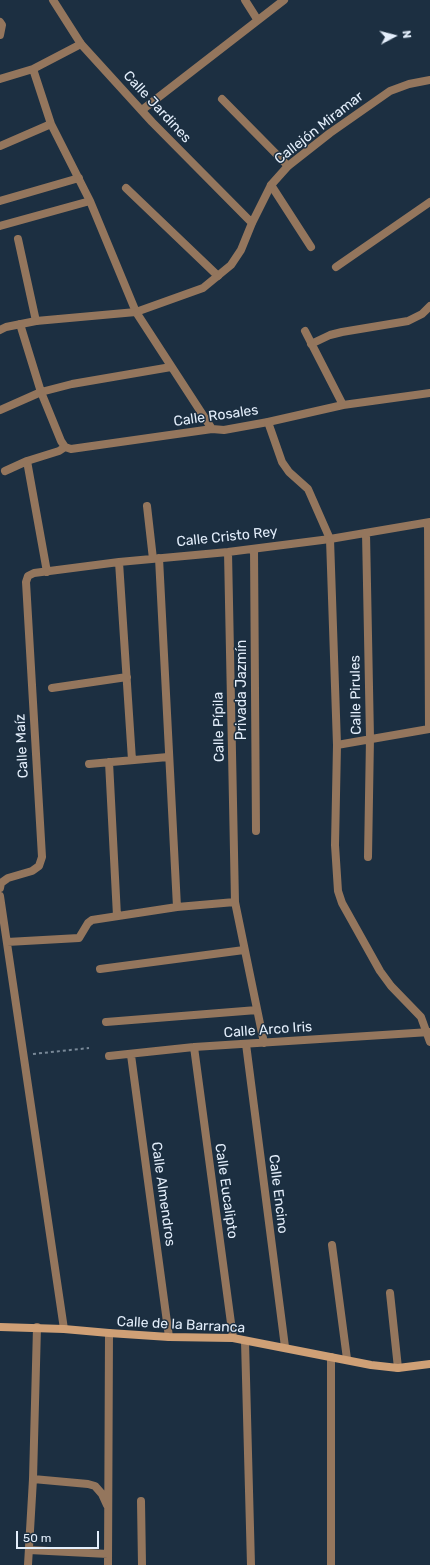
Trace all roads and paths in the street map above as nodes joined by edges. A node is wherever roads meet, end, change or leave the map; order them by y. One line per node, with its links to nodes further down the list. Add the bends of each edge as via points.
1 (53, 0): 7 (street, Calle Jardines)
2 (245, 0): 4 (street)
3 (284, 0): 4 (street)
4 (257, 19): 12 (street)
5 (0, 22): 6 (street)
6 (0, 35)
7 (80, 44): 8 (street); 12 (street, Calle Jardines)
8 (33, 69): 9 (street); 13 (street)
9 (0, 79)
10 (430, 80): 15 (street, Callejón Miramar, via 390,91)
11 (222, 99): 15 (street)
12 (142, 110): 22 (street, Calle Jardines)
13 (51, 124): 14 (street); 16 (street)
14 (0, 146)
15 (288, 166): 17 (street, Callejón Miramar)
16 (79, 178): 19 (street); 20 (street)
17 (271, 185): 22 (street, Callejón Miramar); 25 (street)
18 (126, 188): 27 (street)
19 (0, 201)
20 (90, 201): 23 (street); 29 (street)
21 (430, 202): 26 (street)
22 (252, 223): 27 (street, Callejón Miramar, via 232,265)
23 (0, 226)
24 (18, 239): 30 (street)
25 (311, 247)
26 (336, 267)
27 (218, 276): 29 (street, Callejón Miramar, via 204,288)
28 (430, 306): 34 (street, via 422,314 408,321 342,332)
29 (136, 312): 30 (street, Callejón Miramar); 35 (street)
30 (36, 321): 31 (street, Callejón Miramar)
31 (20, 324): 32 (street, Callejón Miramar); 36 (street)
32 (0, 330)
33 (305, 331): 34 (street)
34 (311, 344): 38 (street)
35 (171, 367): 36 (street, via 72,384); 41 (street)
36 (41, 392): 39 (street); 42 (street)
37 (430, 393): 38 (street, Calle Rosales)
38 (343, 405): 40 (street, Calle Rosales)
39 (0, 410)
40 (268, 422): 41 (street, Calle Rosales); 48 (street, via 282,462 308,489)
41 (212, 430): 42 (street, Calle Rosales, via 71,449)
42 (65, 447): 43 (street, via 59,452)
43 (27, 461): 44 (street); 53 (street)
44 (5, 471)
45 (147, 506): 51 (street)
46 (429, 523): 47 (street, Calle Cristo Rey); 57 (street, via 429,729)
47 (366, 533): 48 (street, Calle Cristo Rey); 57 (street, Calle Pirules)
48 (330, 539): 49 (street, Calle Cristo Rey); 58 (street)
49 (254, 549): 50 (street, Calle Cristo Rey); 63 (street, Privada Jazmín)
50 (228, 552): 51 (street, Calle Cristo Rey); 67 (street, Calle Pípila)
51 (156, 558): 52 (street, Calle Cristo Rey); 59 (street)
52 (119, 562): 53 (street, Calle Cristo Rey); 55 (street)
53 (47, 572): 54 (street, Calle Cristo Rey)
54 (28, 576): 65 (street, Calle Maíz, via 26,582 42,857 39,866 32,871 8,878 1,883)
55 (127, 677): 56 (street); 60 (street)
56 (52, 688)
57 (370, 738): 58 (street); 64 (street, Calle Pirules)
58 (337, 745): 75 (street, Calle Pirules, via 335,845 338,891 342,903 380,971 390,986 421,1017)
59 (168, 757): 60 (street); 68 (street)
60 (132, 760): 61 (street)
61 (109, 762): 62 (street); 69 (street)
62 (89, 764)
63 (256, 831)
64 (368, 857)
65 (0, 888)
66 (0, 896): 70 (street)
67 (236, 902): 68 (street); 71 (street, Calle Pípila)
68 (177, 907): 69 (street)
69 (117, 916): 70 (street, via 90,921 79,938)
70 (7, 942): 81 (street)
71 (244, 950): 72 (street); 73 (street, Calle Pípila)
72 (100, 969)
73 (257, 1010): 74 (street); 78 (street, Calle Pípila)
74 (106, 1022)
75 (429, 1032): 76 (street, Calle Pirules); 78 (street, Calle Arco Iris)
76 (430, 1042)
77 (246, 1044): 78 (street, Calle Arco Iris); 80 (street, Calle Arco Iris); 93 (street, Calle Encino)
78 (264, 1044)
79 (88, 1048): 81 (path)
80 (194, 1048): 82 (street, Calle Arco Iris); 91 (street, Calle Eucalipto)
81 (24, 1055): 88 (street)
82 (131, 1055): 83 (street, Calle Arco Iris); 90 (street, Calle Almendros)
83 (109, 1056)
84 (332, 1245): 95 (street)
85 (390, 1293): 97 (street)
86 (0, 1326): 87 (main road, Calle de la Barranca)
87 (37, 1327): 88 (main road, Calle de la Barranca); 98 (street)
88 (64, 1328): 89 (main road, Calle de la Barranca)
89 (109, 1333): 90 (main road, Calle de la Barranca); 100 (street)
90 (169, 1336): 91 (main road, Calle de la Barranca)
91 (233, 1338): 92 (main road, Calle de la Barranca)
92 (245, 1340): 93 (main road, Calle de la Barranca); 106 (street)
93 (285, 1347): 94 (main road, Calle de la Barranca)
94 (331, 1357): 95 (main road, Calle de la Barranca); 107 (street)
95 (347, 1359): 97 (main road, Calle de la Barranca)
96 (430, 1364): 97 (main road, Calle de la Barranca)
97 (398, 1368)
98 (33, 1479): 100 (street, via 95,1486); 101 (street)
99 (141, 1501): 105 (street)
100 (108, 1507): 102 (street)
101 (29, 1550): 102 (street); 103 (street)
102 (108, 1554): 104 (street)
103 (28, 1565)
104 (108, 1565)
105 (142, 1565)
106 (251, 1565)
107 (331, 1565)

